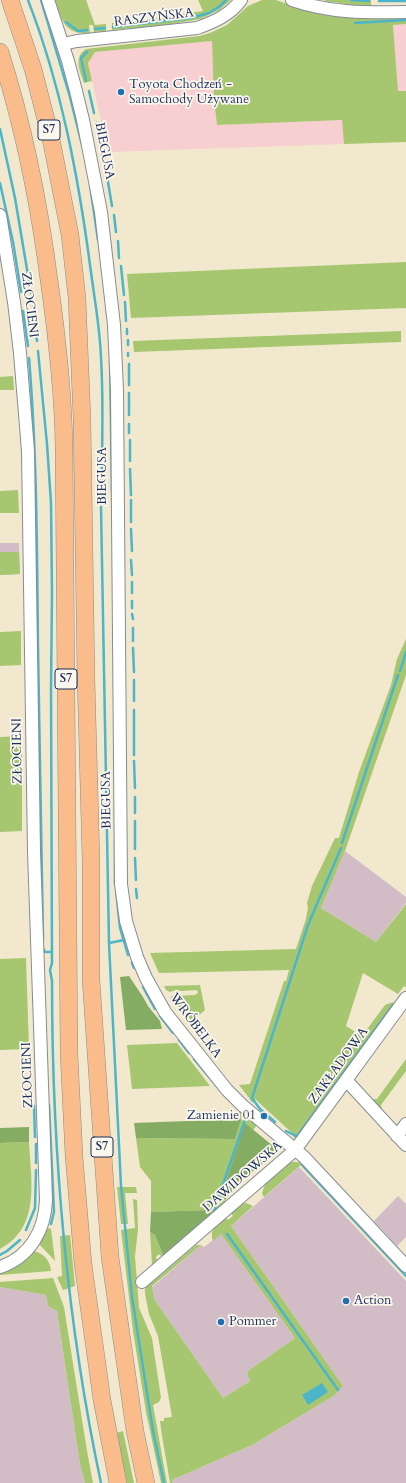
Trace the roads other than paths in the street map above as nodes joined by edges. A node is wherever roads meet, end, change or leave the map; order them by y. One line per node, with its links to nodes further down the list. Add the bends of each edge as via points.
1 (10, 0): 20 (highway, S7, via 33,69 52,139 70,235 77,298 83,427 91,980 110,1257 135,1431)
2 (48, 0): 6 (street, BIEGUSA)
3 (241, 0): 6 (street, RASZYŃSKA, via 221,18 196,28)
4 (292, 0): 5 (street, via 342,11)
5 (406, 12)
6 (63, 44): 9 (street, BIEGUSA, via 83,120 98,197 114,325 118,412 122,884 126,922)
7 (0, 52): 19 (highway, S7, via 18,113 34,185 60,372 64,447 70,1054 74,1156 84,1271 102,1400)
8 (0, 215): 17 (street, ZŁOCIENI, via 20,353 28,451 34,829 46,1200 43,1222 33,1242 18,1258)
9 (137, 957): 15 (street, WRÓBELKA, via 165,1012 215,1075 242,1105)
10 (406, 998): 11 (street, ZAKŁADOWA)
11 (346, 1080): 13 (street); 15 (street, ZAKŁADOWA)
12 (406, 1124): 13 (street)
13 (397, 1136): 14 (street)
14 (406, 1145)
15 (295, 1150): 16 (street, DAWIDOWSKA); 18 (street, DAWIDOWSKA)
16 (406, 1266)
17 (0, 1267)
18 (142, 1282)
19 (118, 1483)
20 (146, 1483)

